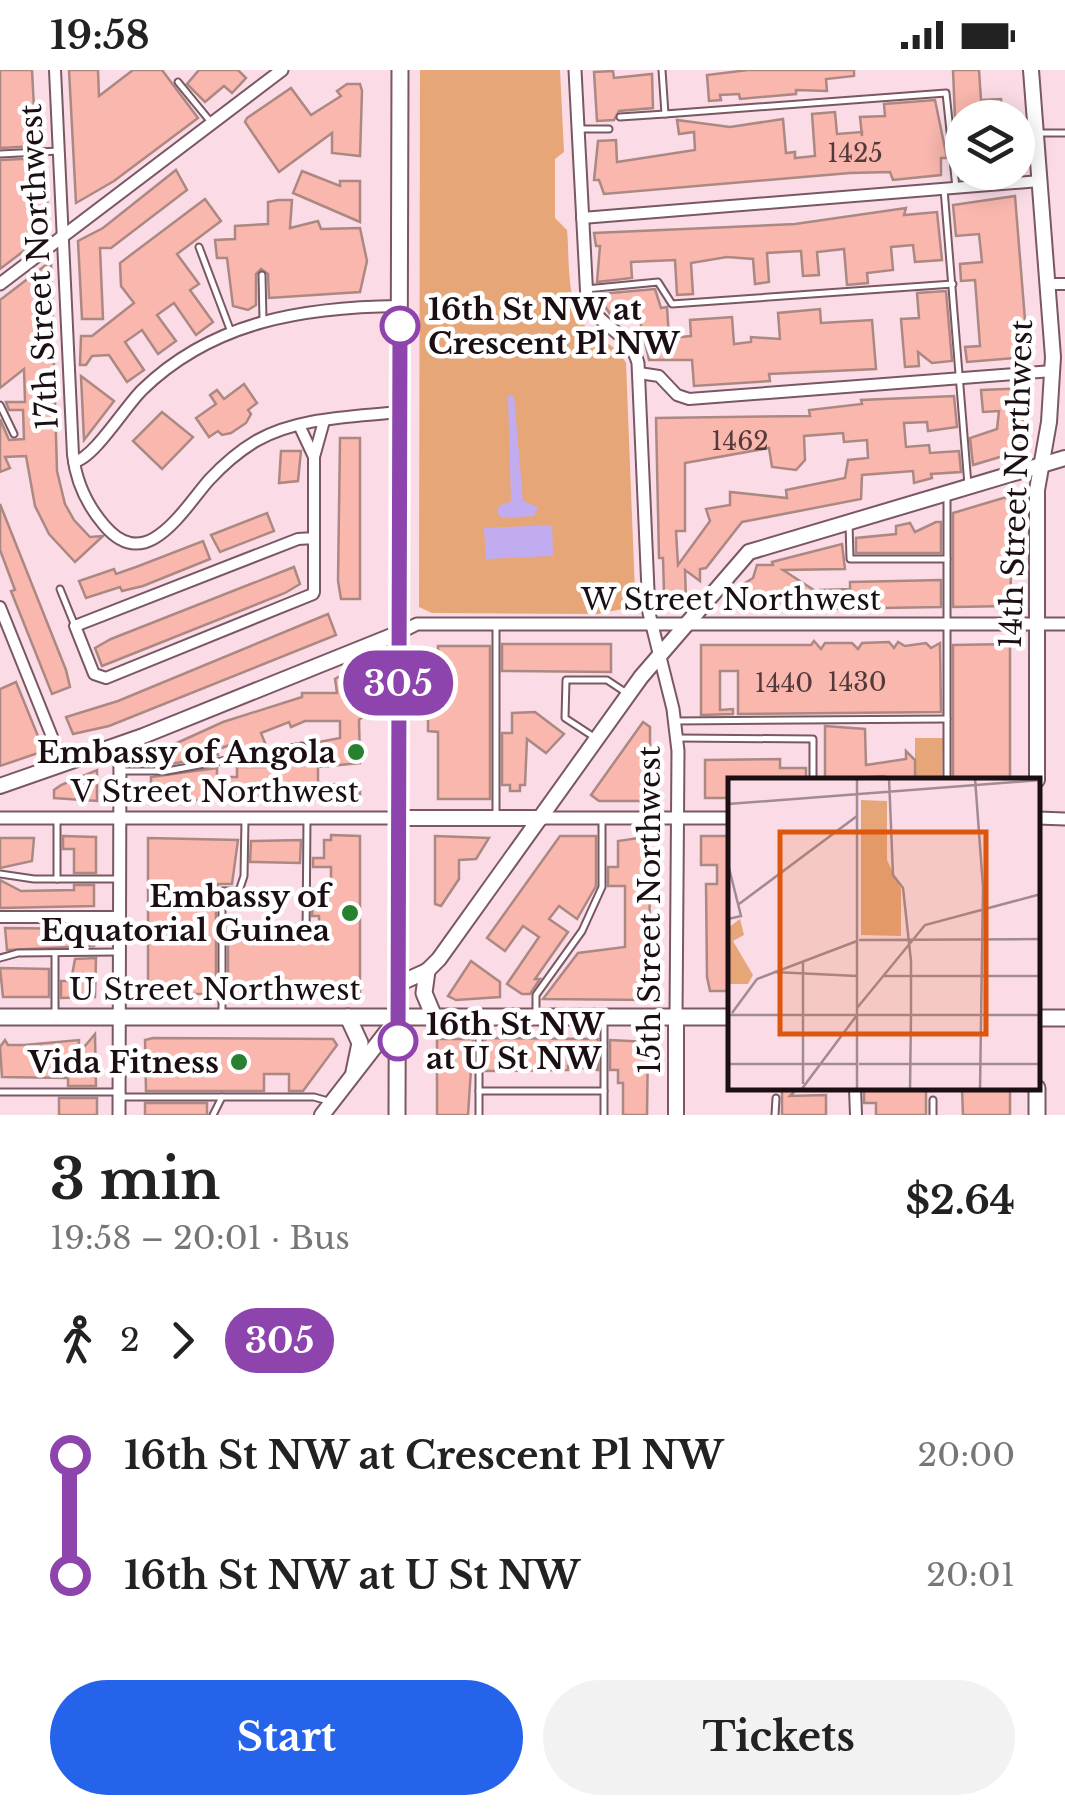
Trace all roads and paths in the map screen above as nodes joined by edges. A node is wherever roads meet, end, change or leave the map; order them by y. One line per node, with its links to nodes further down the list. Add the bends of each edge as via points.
1 (55, 70): 16 (street, 17th Street Northwest)
2 (282, 70): 11 (street)
3 (400, 70): 31 (main road)
4 (575, 70): 12 (street)
5 (662, 70): 9 (lane)
6 (1031, 70): 14 (main road, 14th Street Northwest)
7 (178, 82): 11 (lane)
8 (946, 100): 9 (lane, via 946,93)
9 (665, 114): 10 (lane)
10 (620, 117)
11 (212, 124): 23 (street)
12 (578, 129): 13 (lane); 22 (street)
13 (609, 129)
14 (1036, 133): 15 (lane); 19 (main road, 14th Street Northwest)
15 (1065, 133)
16 (58, 151): 17 (lane); 23 (street, 17th Street Northwest)
17 (0, 154)
18 (1035, 181): 19 (street)
19 (1040, 181): 28 (main road, 14th Street Northwest)
20 (945, 189): 22 (street)
21 (950, 190): 27 (lane)
22 (582, 218): 30 (street)
23 (63, 236): 26 (street); 44 (street, 17th Street Northwest)
24 (199, 247): 33 (lane)
25 (262, 275): 32 (lane)
26 (0, 284)
27 (954, 284): 30 (lane, via 672,304 658,282); 36 (lane)
28 (1048, 284): 29 (street); 34 (main road, 14th Street Northwest)
29 (1065, 284)
30 (585, 289): 35 (street, 15th Street Northwest, via 596,317 629,342)
31 (400, 306): 32 (street, via 318,309); 38 (main road)
32 (263, 320): 33 (street)
33 (232, 332): 44 (street, via 160,374 91,453)
34 (1053, 372): 36 (street); 45 (main road, 14th Street Northwest)
35 (639, 373): 36 (street, via 659,376 689,399); 56 (street, 15th Street Northwest)
36 (962, 378): 46 (lane)
37 (0, 405): 41 (lane)
38 (399, 412): 39 (street); 60 (main road)
39 (324, 421): 40 (street); 42 (street)
40 (298, 425): 42 (street); 44 (street, via 248,446 171,526 140,544 118,538 102,522)
41 (14, 434)
42 (314, 457): 49 (street)
43 (1065, 458): 45 (main road)
44 (74, 462)
45 (1040, 465): 46 (main road); 57 (main road, 14th Street Northwest)
46 (968, 486): 47 (main road)
47 (947, 492): 48 (main road); 50 (lane)
48 (849, 520): 50 (lane, via 850,559); 53 (main road, via 753,550)
49 (314, 538): 59 (street); 59 (street, via 313,594 106,678 94,674)
50 (948, 559): 54 (lane)
51 (60, 589): 59 (lane)
52 (0, 608): 69 (street)
53 (689, 623): 54 (street, W Street Northwest); 56 (street, W Street Northwest); 61 (main road)
54 (948, 623): 57 (street, W Street Northwest); 63 (lane)
55 (496, 624): 56 (street, W Street Northwest); 60 (street, W Street Northwest, via 417,624); 78 (lane)
56 (650, 624): 61 (street, 15th Street Northwest)
57 (1037, 624): 58 (street, W Street Northwest); 73 (main road, 14th Street Northwest)
58 (1065, 624)
59 (75, 626)
60 (398, 632): 67 (main road); 77 (main road)
61 (658, 659): 62 (main road); 64 (street, 15th Street Northwest)
62 (628, 694): 66 (main road); 66 (lane, via 607,680 566,680 565,718)
63 (947, 719): 64 (lane); 72 (lane)
64 (676, 721): 65 (street, 15th Street Northwest)
65 (678, 738): 71 (lane, via 813,739); 81 (street, 15th Street Northwest)
66 (597, 739): 79 (main road)
67 (120, 744): 69 (main road); 70 (street)
68 (302, 746): 70 (lane, via 167,771)
69 (62, 764): 74 (main road)
70 (120, 770): 83 (street)
71 (813, 778)
72 (947, 778)
73 (1037, 778)
74 (0, 786)
75 (0, 818): 76 (street, V Street Northwest)
76 (57, 818): 83 (street, V Street Northwest); 87 (lane)
77 (398, 818): 78 (main road, V Street Northwest); 85 (street, V Street Northwest); 96 (main road)
78 (496, 818): 79 (main road, V Street Northwest)
79 (541, 818): 80 (street, V Street Northwest); 95 (main road)
80 (602, 818): 81 (street, V Street Northwest); 105 (lane, via 602,887 582,931 536,994)
81 (678, 818): 82 (street, V Street Northwest); 107 (street, 15th Street Northwest)
82 (728, 818)
83 (120, 819): 84 (street, V Street Northwest); 88 (street)
84 (245, 819): 85 (street, V Street Northwest); 97 (lane, via 240,891 222,891)
85 (307, 819): 91 (lane)
86 (0, 874): 87 (lane)
87 (57, 880): 88 (lane)
88 (120, 880): 90 (street)
89 (0, 917): 90 (street)
90 (120, 917): 92 (street)
91 (306, 936)
92 (120, 952): 93 (lane); 101 (street)
93 (55, 953): 94 (lane); 100 (lane)
94 (0, 958)
95 (428, 971): 96 (main road); 103 (main road, via 424,993)
96 (398, 984): 102 (main road)
97 (222, 1016): 98 (main road, U Street Northwest); 101 (main road, U Street Northwest)
98 (348, 1016): 102 (main road, U Street Northwest); 109 (main road, via 360,1043)
99 (0, 1017): 100 (main road, U Street Northwest)
100 (54, 1017): 101 (main road, U Street Northwest)
101 (120, 1017): 113 (street)
102 (398, 1017): 103 (main road, U Street Northwest); 109 (main road); 120 (main road)
103 (434, 1017): 104 (main road, U Street Northwest)
104 (479, 1017): 105 (main road, U Street Northwest); 110 (lane)
105 (536, 1017): 106 (main road, U Street Northwest)
106 (604, 1017): 107 (main road, U Street Northwest); 111 (lane)
107 (676, 1017): 108 (main road, U Street Northwest); 123 (main road, 15th Street Northwest)
108 (728, 1017)
109 (354, 1072): 117 (main road)
110 (479, 1091): 111 (lane); 121 (lane)
111 (604, 1091): 122 (lane)
112 (0, 1092): 113 (lane)
113 (120, 1094): 114 (lane); 118 (street)
114 (222, 1097): 117 (lane, via 314,1097); 119 (lane)
115 (776, 1098): 124 (lane)
116 (933, 1100): 125 (lane)
117 (326, 1109)
118 (119, 1115)
119 (213, 1115)
120 (397, 1115)
121 (479, 1115)
122 (604, 1115)
123 (676, 1115)
124 (776, 1115)
125 (933, 1115)

